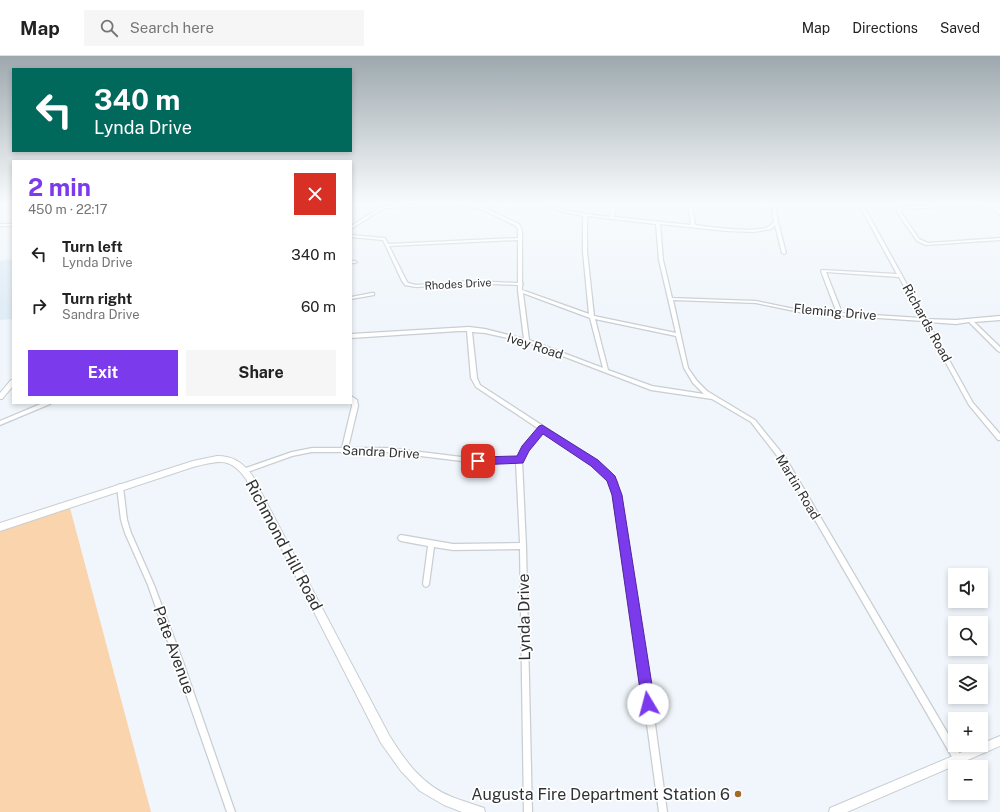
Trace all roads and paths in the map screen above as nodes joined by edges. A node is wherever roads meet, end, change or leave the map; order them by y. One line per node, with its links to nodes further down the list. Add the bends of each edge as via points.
1 (376, 238): 9 (street, via 384,239)
2 (585, 238): 18 (street)
3 (659, 238): 16 (street, Martin Road, via 661,260)
4 (780, 238): 10 (street)
5 (880, 238): 11 (street, Richards Road)
6 (917, 238): 8 (street, via 927,244)
7 (520, 239): 9 (street); 12 (street)
8 (1000, 239)
9 (388, 246): 12 (street, Rhodes Drive, via 407,284)
10 (784, 253)
11 (901, 276): 17 (street, via 823,271); 20 (street, Richards Road)
12 (521, 284): 13 (street)
13 (520, 291): 18 (street); 25 (street)
14 (372, 294): 15 (street)
15 (352, 298)
16 (671, 299): 17 (street, Fleming Drive, via 756,302 804,312); 23 (street, Martin Road)
17 (840, 314): 20 (street, Fleming Drive)
18 (592, 317): 23 (street); 27 (street)
19 (1000, 318): 21 (street, Fleming Drive)
20 (925, 320): 21 (street, Fleming Drive); 35 (street, Richards Road, via 973,407)
21 (970, 322): 26 (street)
22 (469, 329): 24 (street, Ivey Road); 25 (street, Ivey Road); 34 (street, via 476,384)
23 (678, 335): 30 (street, Martin Road, via 683,362 690,375)
24 (352, 336)
25 (527, 341): 27 (street, Ivey Road)
26 (1000, 350)
27 (606, 371): 30 (street, Ivey Road, via 651,388)
28 (12, 383): 29 (street)
29 (0, 397)
30 (714, 398): 46 (street, Martin Road, via 753,421 783,459)
31 (352, 399): 36 (street, via 355,406)
32 (46, 404): 33 (street)
33 (0, 423)
34 (542, 429): 37 (street, via 525,449); 51 (street, via 595,463 614,482)
35 (1000, 438)
36 (345, 449): 37 (street, Sandra Drive, via 388,450 478,461); 38 (street, Sandra Drive, via 300,451)
37 (520, 460): 43 (street, Lynda Drive)
38 (245, 471): 39 (street, Richmond Hill Road, via 232,460 219,458); 49 (street, Richmond Hill Road, via 398,760 411,777 429,791)
39 (120, 488): 40 (street, Richmond Hill Road); 48 (street, Pate Avenue, via 128,533 151,585)
40 (0, 527)
41 (401, 538): 42 (street)
42 (431, 544): 43 (street, via 454,547); 44 (street)
43 (523, 546): 50 (street, Lynda Drive)
44 (426, 584)
45 (1000, 741): 46 (street)
46 (958, 759): 47 (street)
47 (837, 811)
48 (231, 812)
49 (480, 812)
50 (528, 812)
51 (663, 812)

